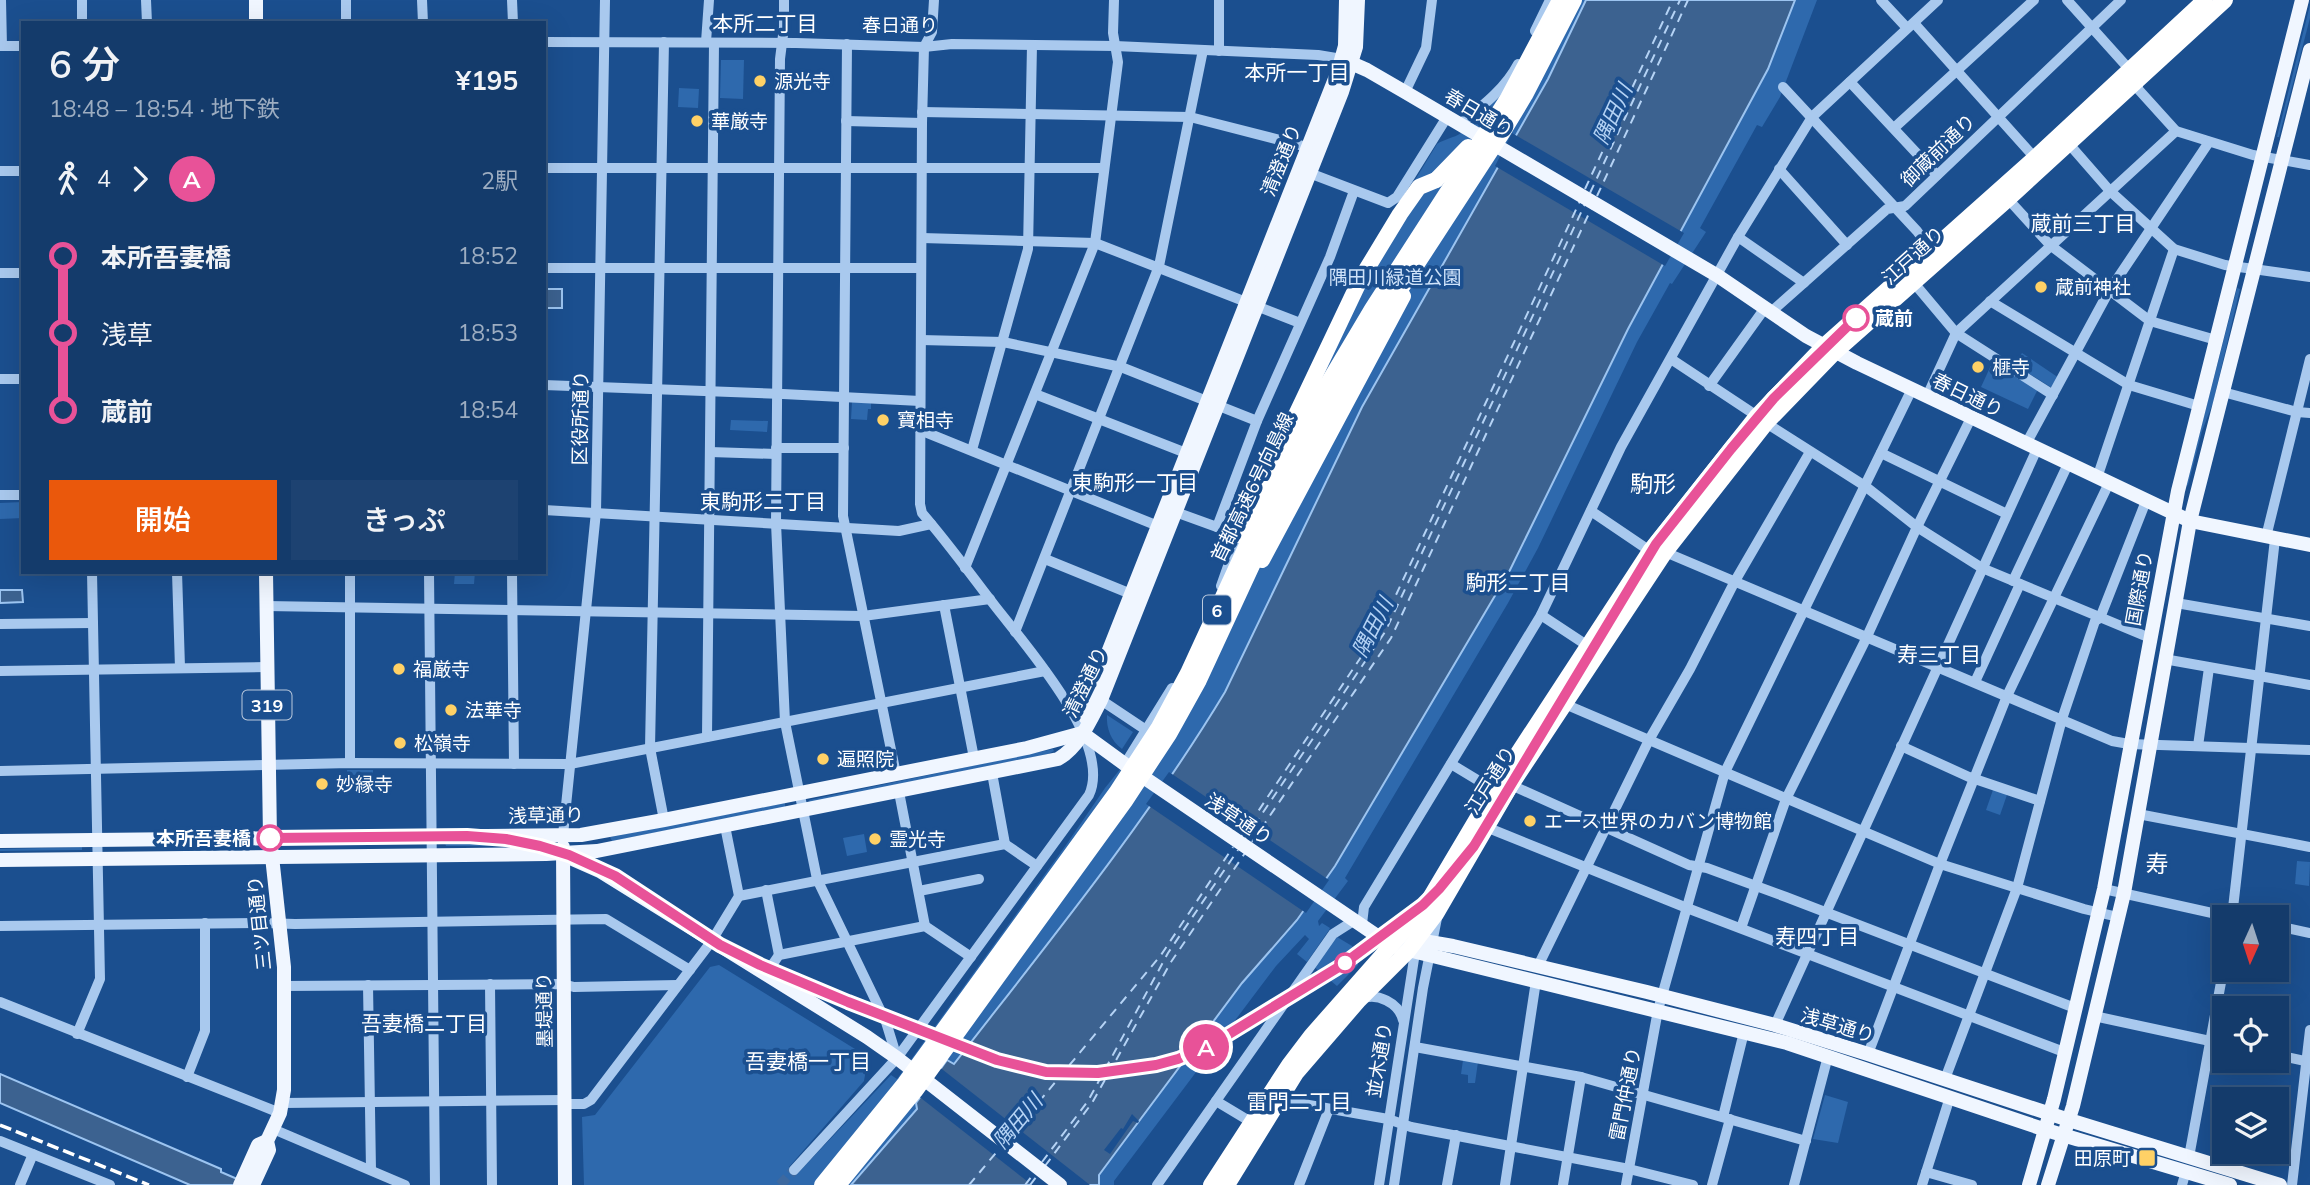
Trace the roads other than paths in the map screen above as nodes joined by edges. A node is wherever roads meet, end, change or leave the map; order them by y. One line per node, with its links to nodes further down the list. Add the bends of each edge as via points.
1 (1, 0): 43 (street)
2 (82, 0): 28 (street)
3 (146, 0): 29 (street)
4 (256, 0): 30 (main road)
5 (346, 0): 31 (street)
6 (422, 0): 32 (street)
7 (512, 0): 33 (street)
8 (606, 0): 37 (street, 区役所通り)
9 (709, 0): 39 (street)
10 (783, 0): 40 (street)
11 (934, 0): 46 (street, via 932,32)
12 (1114, 0): 45 (street)
13 (1219, 0): 49 (street)
14 (1346, 0): 50 (main road, 清澄通り)
15 (1358, 0): 50 (main road, 清澄通り, via 1357,38)
16 (1432, 0): 55 (street, via 1426,48)
17 (1550, 0): 63 (street, via 1513,73 1492,97)
18 (1560, 0): 56 (highway, 首都高速6号向島線 / 6, bridge)
19 (1574, 0): 93 (highway, 首都高速6号向島線 / 6, bridge, via 1519,105)
20 (1881, 0): 34 (street)
21 (1938, 0): 34 (street)
22 (2034, 0): 51 (street)
23 (2067, 0): 35 (street)
24 (2121, 0): 35 (street, 御蔵前通り)
25 (2205, 0): 52 (highway, 江戸通り)
26 (2225, 0): 52 (highway, 江戸通り)
27 (2302, 0): 70 (main road, 国際通り)
28 (82, 21)
29 (147, 21)
30 (256, 21)
31 (346, 21)
32 (423, 21)
33 (513, 21)
34 (1911, 25): 51 (street); 53 (street)
35 (2092, 28): 52 (street); 59 (street, 御蔵前通り)
36 (546, 42): 37 (street, 春日通り)
37 (606, 42): 38 (street, 春日通り); 75 (street, 区役所通り)
38 (663, 42): 39 (street, 春日通り); 76 (street)
39 (710, 42): 40 (street, 春日通り); 77 (street)
40 (780, 43): 41 (street, 春日通り); 78 (street)
41 (847, 44): 46 (street, 春日通り); 64 (street)
42 (1032, 45): 45 (street, 春日通り); 46 (street, 春日通り); 57 (street)
43 (1, 46): 44 (street)
44 (21, 46)
45 (1115, 46): 47 (street, 春日通り); 58 (street, via 1118,62)
46 (924, 47): 62 (street)
47 (1203, 50): 49 (street, 春日通り); 60 (street)
48 (2310, 50): 72 (main road, 国際通り)
49 (1219, 51): 50 (street, 春日通り, via 1318,55)
50 (1348, 61): 55 (main road, 春日通り); 69 (main road, 清澄通り); 86 (main road, 清澄通り)
51 (1956, 72): 59 (street); 65 (street)
52 (2134, 74): 66 (street, via 2137,89); 68 (highway, 江戸通り); 71 (highway, 江戸通り)
53 (1850, 82): 61 (street); 65 (street)
54 (1783, 87): 61 (street)
55 (1405, 92): 63 (main road, 春日通り)
56 (1508, 98): 191 (highway, 6, bridge, via 1436,180 1419,187 1400,214 1360,280); 413 (highway, 首都高速6号向島線 / 6, bridge, via 1309,415 1159,727 913,1072)
57 (1031, 115): 58 (street); 62 (street); 81 (street)
58 (1112, 116): 60 (street); 82 (street)
59 (1998, 116): 71 (street); 87 (street, 御蔵前通り)
60 (1190, 117): 69 (street); 102 (street)
61 (1812, 117): 83 (street); 91 (street)
62 (922, 118): 64 (street); 80 (street)
63 (1453, 120): 88 (street, via 1393,200 1383,202); 114 (main road, 春日通り, bridge)
64 (846, 121): 79 (street)
65 (1894, 128): 87 (street)
66 (2176, 131): 67 (street); 89 (street)
67 (2208, 142): 70 (street); 92 (street)
68 (2069, 144): 89 (street); 90 (highway, 江戸通り)
69 (1307, 147): 86 (main road, 清澄通り)
70 (2262, 157): 72 (street); 103 (main road, 国際通り)
71 (2035, 158): 101 (highway, 江戸通り)
72 (2283, 160): 73 (street); 111 (main road, 国際通り)
73 (2310, 164)
74 (546, 168): 75 (street)
75 (604, 168): 76 (street); 105 (street, 区役所通り)
76 (661, 168): 77 (street); 109 (street)
77 (712, 168): 78 (street); 110 (street)
78 (779, 168): 79 (street); 106 (street)
79 (845, 168): 80 (street); 107 (street)
80 (922, 168): 81 (street); 95 (street)
81 (1030, 168): 82 (street); 96 (street)
82 (1104, 168): 97 (street)
83 (1779, 169): 94 (street); 98 (street)
84 (0, 171): 85 (street)
85 (21, 171)
86 (1304, 171): 88 (street); 120 (main road, 清澄通り)
87 (1937, 175): 91 (street, 御蔵前通り, via 1905,205)
88 (1354, 191): 123 (street)
89 (2110, 191): 92 (street); 99 (street)
90 (2008, 199): 99 (street); 117 (highway, 江戸通り)
91 (1895, 207): 98 (street, 御蔵前通り); 101 (street)
92 (2153, 228): 100 (street); 118 (street)
93 (1439, 229): 239 (highway, bridge, via 1230,619); 414 (highway, 首都高速6号向島線 / 6, bridge, via 1307,446 1199,680 1169,734 915,1091)
94 (1738, 237): 114 (street); 116 (street)
95 (922, 238): 96 (street); 108 (street)
96 (1029, 240): 97 (street); 127 (street)
97 (1094, 243): 102 (street); 129 (street)
98 (1847, 245): 116 (street, 御蔵前通り)
99 (2050, 245): 118 (street); 119 (street)
100 (2174, 249): 103 (street); 122 (street)
101 (1931, 250): 128 (highway, 江戸通り)
102 (1160, 266): 120 (street); 133 (street)
103 (2235, 267): 111 (street); 126 (main road, 国際通り)
104 (546, 268): 105 (street)
105 (601, 268): 109 (street); 139 (street, 区役所通り)
106 (778, 268): 107 (street); 110 (street); 144 (street)
107 (845, 268): 108 (street); 148 (street)
108 (921, 268): 125 (street)
109 (659, 269): 110 (street); 140 (street)
110 (712, 269): 142 (street)
111 (2255, 270): 115 (street); 143 (main road, 国際通り)
112 (0, 273): 113 (street)
113 (21, 273)
114 (1717, 276): 121 (main road, 春日通り); 131 (street)
115 (2310, 277)
116 (1804, 283): 121 (street, 御蔵前通り)
117 (1914, 283): 124 (street); 128 (highway, 江戸通り)
118 (2109, 291): 122 (street); 130 (street)
119 (1990, 301): 124 (street); 130 (street)
120 (1252, 303): 123 (street); 150 (main road, 清澄通り)
121 (1768, 310): 128 (main road, 春日通り); 138 (street, 御蔵前通り)
122 (2150, 321): 126 (street); 136 (street)
123 (1300, 323): 157 (street)
124 (1956, 333): 146 (street); 147 (street)
125 (921, 340): 127 (street); 149 (street)
126 (2216, 340): 151 (main road, 国際通り)
127 (1003, 342): 129 (street); 161 (street)
128 (1830, 349): 141 (main road, 春日通り); 156 (highway, 江戸通り)
129 (1052, 352): 133 (street); 145 (street)
130 (2077, 352): 136 (street); 146 (street)
131 (1671, 359): 138 (street); 178 (street)
132 (2310, 359): 152 (street)
133 (1121, 367): 150 (street); 155 (street)
134 (0, 379): 135 (street)
135 (21, 379)
136 (2129, 385): 151 (street); 169 (street)
137 (546, 386): 139 (street)
138 (1709, 386): 156 (street)
139 (598, 388): 140 (street); 179 (street, 区役所通り)
140 (657, 389): 142 (street); 182 (street)
141 (1912, 389): 147 (main road, 春日通り); 166 (street, 雷門仲通り)
142 (711, 391): 144 (street); 163 (street)
143 (2223, 392): 152 (street); 184 (main road, 国際通り)
144 (776, 393): 148 (street); 162 (street)
145 (1035, 394): 155 (street); 168 (street)
146 (2053, 395): 159 (street)
147 (1927, 396): 154 (main road, 春日通り)
148 (844, 398): 149 (street); 160 (street)
149 (920, 401): 158 (street)
150 (1212, 404): 157 (street); 165 (main road, 清澄通り); 177 (main road, 清澄通り)
151 (2199, 406): 181 (main road, 国際通り)
152 (2297, 412): 153 (street); 192 (street)
153 (2310, 413)
154 (1972, 418): 159 (main road, 春日通り); 170 (street)
155 (1100, 419): 165 (street); 172 (street)
156 (1761, 420): 164 (street); 194 (highway, 江戸通り)
157 (1257, 421): 188 (street)
158 (920, 430): 161 (street); 186 (street, via 919,498 922,513)
159 (2032, 447): 167 (main road, 春日通り); 180 (street)
160 (844, 448): 162 (street); 187 (street)
161 (972, 450): 168 (street)
162 (776, 451): 163 (street); 185 (street)
163 (710, 452): 183 (street)
164 (1810, 452): 171 (street); 204 (street)
165 (1186, 453): 177 (main road, 清澄通り)
166 (1881, 453): 170 (street); 171 (street, 雷門仲通り)
167 (2068, 464): 169 (main road, 春日通り); 205 (street)
168 (1007, 465): 172 (street); 196 (street)
169 (2103, 480): 175 (main road, 春日通り); 208 (street)
170 (1941, 481): 180 (street); 189 (street)
171 (1865, 486): 189 (street); 214 (street, 雷門仲通り)
172 (1072, 490): 190 (street); 195 (street)
173 (0, 495): 174 (street)
174 (21, 495)
175 (2146, 501): 181 (main road, 春日通り); 222 (street)
176 (546, 510): 179 (street)
177 (1170, 510): 188 (street); 190 (main road, 清澄通り)
178 (1591, 511): 194 (street); 221 (street)
179 (596, 512): 182 (street); 216 (street, 区役所通り)
180 (2007, 514): 197 (street)
181 (2173, 514): 184 (main road, 春日通り); 229 (main road, 国際通り)
182 (654, 516): 183 (street); 217 (street)
183 (710, 519): 185 (street); 218 (street)
184 (2190, 521): 192 (main road, 春日通り); 209 (main road, 国際通り)
185 (776, 523): 187 (street); 219 (street)
186 (931, 524): 187 (street, via 899,531); 196 (street)
187 (844, 527): 220 (street)
188 (1217, 527): 191 (street)
189 (1917, 527): 197 (street); 228 (street)
190 (1163, 528): 206 (main road, 清澄通り); 245 (main road, 清澄通り)
191 (1239, 535): 239 (street)
192 (2270, 538): 193 (main road, 春日通り); 223 (street)
193 (2310, 545)
194 (1658, 552): 204 (street); 230 (highway, 江戸通り); 246 (highway, 江戸通り)
195 (1045, 559): 206 (street); 227 (street)
196 (965, 568): 207 (street)
197 (1982, 568): 205 (street); 232 (street)
198 (92, 574): 224 (street)
199 (177, 574): 234 (street)
200 (266, 574): 211 (main road, 三ツ目通り / 319)
201 (350, 574): 212 (street)
202 (429, 574): 213 (street)
203 (512, 574): 215 (street)
204 (1735, 581): 214 (street); 253 (street)
205 (2016, 582): 208 (street); 241 (street)
206 (1131, 594): 251 (main road, 清澄通り, via 1090,698)
207 (990, 599): 210 (street); 227 (street)
208 (2055, 599): 222 (street); 244 (street)
209 (2176, 603): 223 (street); 231 (main road, 国際通り)
210 (944, 605): 220 (street); 243 (street)
211 (266, 606): 212 (street); 233 (main road, 三ツ目通り / 319)
212 (350, 607): 213 (street); 262 (street)
213 (429, 609): 215 (street); 263 (street)
214 (1806, 610): 228 (street); 271 (street, 雷門仲通り)
215 (513, 611): 216 (street); 267 (street)
216 (586, 612): 217 (street); 264 (street, 区役所通り)
217 (652, 612): 218 (street); 258 (street)
218 (708, 613): 219 (street); 252 (street)
219 (780, 615): 220 (street); 249 (street)
220 (863, 615): 247 (street)
221 (1541, 615): 230 (street); 265 (street)
222 (2100, 618): 229 (street); 248 (street, via 2095,621)
223 (2265, 618): 226 (street); 240 (street)
224 (93, 622): 225 (street); 236 (street)
225 (0, 624)
226 (2310, 626)
227 (1016, 632): 238 (street)
228 (1867, 636): 232 (street); 279 (street)
229 (2149, 643): 231 (street); 254 (main road, 国際通り)
230 (1588, 646): 246 (highway, 江戸通り)
231 (2165, 654): 235 (street); 255 (main road, 国際通り)
232 (1937, 666): 241 (street); 256 (street)
233 (267, 667): 234 (street); 266 (main road, 三ツ目通り / 319)
234 (180, 668): 236 (street)
235 (2209, 668): 240 (street); 257 (street)
236 (94, 670): 237 (street); 269 (street)
237 (0, 671)
238 (1045, 671): 243 (street); 251 (street)
239 (1180, 675): 250 (street)
240 (2260, 677): 242 (street); 259 (street)
241 (1975, 682): 244 (street)
242 (2310, 685)
243 (959, 688): 247 (street); 261 (street)
244 (2007, 696): 248 (street); 274 (street)
245 (1101, 701): 250 (street); 251 (main road, 清澄通り)
246 (1559, 701): 253 (street); 275 (highway, 江戸通り); 276 (highway, 江戸通り)
247 (881, 703): 249 (street); 273 (street)
248 (2062, 719): 254 (street); 280 (street)
249 (785, 722): 252 (street); 278 (street)
250 (1146, 730): 268 (street)
251 (1082, 733): 261 (main road, 浅草通り); 268 (main road, 浅草通り); 272 (main road, 浅草通り, via 1072,749 1058,759); 303 (street, via 1092,764 1092,788)
252 (707, 737): 258 (street)
253 (1649, 740): 271 (street); 286 (street)
254 (2129, 744): 255 (street); 310 (main road, 国際通り)
255 (2151, 744): 257 (street); 282 (main road, 国際通り)
256 (1901, 746): 274 (street); 287 (street)
257 (2198, 746): 259 (street)
258 (650, 748): 264 (street); 283 (street)
259 (2251, 748): 260 (street); 289 (street)
260 (2310, 750)
261 (974, 758): 273 (main road, 浅草通り)
262 (350, 763): 263 (street); 266 (street)
263 (431, 763): 267 (street); 290 (street)
264 (570, 764): 267 (street); 288 (street, 区役所通り)
265 (1451, 764): 276 (street); 323 (street)
266 (268, 765): 269 (street); 291 (main road, 三ツ目通り / 319)
267 (514, 765)
268 (1128, 766): 323 (main road, 浅草通り, bridge)
269 (97, 770): 270 (street); 292 (street)
270 (0, 771)
271 (1725, 772): 279 (street); 305 (street, 雷門仲通り)
272 (992, 773): 277 (main road, 浅草通り); 294 (street)
273 (896, 774): 278 (main road, 浅草通り)
274 (1974, 779): 280 (street); 302 (street)
275 (1511, 785): 285 (highway, 江戸通り); 286 (street)
276 (1494, 790): 334 (highway, 江戸通り, via 1424,908)
277 (899, 792): 281 (main road, 浅草通り); 301 (street)
278 (799, 793): 281 (street); 283 (main road, 浅草通り)
279 (1786, 799): 287 (street); 308 (street)
280 (2040, 801): 309 (street)
281 (803, 811): 284 (main road, 浅草通り); 306 (street)
282 (2138, 814): 289 (street); 313 (main road, 国際通り)
283 (664, 820): 288 (main road, 浅草通り)
284 (725, 827): 296 (main road, 浅草通り, via 613,849); 314 (street)
285 (1486, 827): 304 (street); 334 (highway, 江戸通り)
286 (1605, 827): 304 (street); 305 (street)
287 (1861, 832): 302 (street); 317 (street)
288 (564, 835): 290 (main road, 浅草通り); 296 (main road, 墨堤通り)
289 (2241, 835): 295 (street); 315 (street)
290 (431, 836): 291 (main road, 浅草通り); 297 (street)
291 (270, 838): 292 (main road, 浅草通り); 298 (main road, 三ツ目通り / 319)
292 (97, 839): 293 (main road, 浅草通り); 299 (street)
293 (0, 841)
294 (1004, 844): 301 (street); 303 (street)
295 (2310, 847)
296 (562, 853): 297 (main road, 浅草通り); 321 (main road, 墨堤通り); 333 (main road, 浅草通り)
297 (431, 854): 298 (main road, 浅草通り); 322 (street)
298 (271, 856): 299 (main road, 浅草通り); 325 (main road, 三ツ目通り / 319)
299 (98, 858): 300 (main road, 浅草通り); 326 (street)
300 (0, 860)
301 (912, 862): 306 (street); 312 (street)
302 (1940, 864): 309 (street); 335 (street)
303 (1037, 866): 338 (street)
304 (1586, 867): 316 (street); 341 (street)
305 (1699, 867): 308 (street); 316 (street, 雷門仲通り)
306 (817, 879): 311 (street); 332 (street)
307 (979, 879): 312 (street)
308 (1756, 887): 317 (street); 329 (street)
309 (2017, 888): 318 (street); 342 (street)
310 (2104, 889): 313 (street); 318 (main road, 国際通り)
311 (766, 890): 314 (street); 337 (street)
312 (919, 891): 328 (street)
313 (2124, 893): 319 (street); 320 (main road, 国際通り)
314 (739, 896): 333 (street)
315 (2232, 905)
316 (1687, 908): 329 (street); 353 (street, 雷門仲通り)
317 (1824, 913): 335 (street); 336 (street)
318 (2098, 913): 320 (street); 356 (main road, 国際通り)
319 (2212, 913)
320 (2118, 917): 358 (main road, 国際通り)
321 (562, 920): 322 (street); 339 (street, via 606,919); 346 (main road, 墨堤通り)
322 (432, 922): 325 (street); 344 (street)
323 (1358, 922): 334 (main road, 浅草通り, via 1376,934); 381 (street, via 1333,934)
324 (205, 923): 325 (street); 326 (street); 373 (street, via 205,1031)
325 (278, 924): 349 (main road, 三ツ目通り / 319)
326 (99, 925): 327 (street); 363 (street, via 100,979)
327 (0, 926)
328 (925, 926): 332 (street); 338 (street)
329 (1741, 928): 336 (street)
330 (2289, 929): 331 (street)
331 (2310, 933)
332 (846, 940): 337 (street); 369 (street, via 886,1022)
333 (711, 942): 339 (street); 340 (main road, 浅草通り)
334 (1413, 946): 341 (main road, 浅草通り); 351 (highway, 江戸通り); 354 (street, 並木通り); 355 (street, 並木通り); 378 (highway, 江戸通り, via 1311,1036)
335 (1910, 946): 342 (street); 350 (street)
336 (1806, 952): 350 (street); 360 (street)
337 (779, 954): 340 (street)
338 (971, 957): 369 (street)
339 (690, 970): 348 (street)
340 (766, 974): 369 (main road, 浅草通り)
341 (1537, 974): 353 (main road, 浅草通り); 372 (street)
342 (1985, 974): 356 (street); 357 (street)
343 (2221, 982): 364 (street)
344 (433, 984): 345 (street); 347 (street); 379 (street)
345 (490, 984): 346 (street); 380 (street)
346 (563, 984): 348 (street); 383 (main road, 墨堤通り)
347 (369, 985): 349 (street); 382 (street)
348 (678, 985): 383 (street, via 590,1100 584,1104)
349 (284, 986): 384 (main road, 三ツ目通り / 319)
350 (1893, 987): 357 (street); 367 (street)
351 (1359, 1000): 359 (street, via 1374,996 1389,1002); 378 (highway, 江戸通り)
352 (0, 1003): 363 (street)
353 (1660, 1003): 360 (main road, 浅草通り); 362 (main road, 浅草通り); 376 (street, 雷門仲通り)
354 (1405, 1007): 355 (street, via 1414,1001); 359 (street, 並木通り)
355 (1420, 1008): 365 (street, 並木通り)
356 (2075, 1008): 366 (main road, 国際通り)
357 (1968, 1016): 366 (street); 375 (street)
358 (2094, 1016): 364 (street); 389 (main road, 国際通り)
359 (1403, 1020): 388 (street, 並木通り)
360 (1774, 1025): 367 (main road, 浅草通り)
361 (2310, 1030): 371 (street)
362 (1744, 1032): 368 (main road, 浅草通り); 387 (street)
363 (77, 1034): 373 (street)
364 (2210, 1041): 404 (street)
365 (1415, 1047): 372 (street); 391 (street, 並木通り)
366 (2064, 1052): 386 (main road, 国際通り)
367 (1868, 1054): 375 (main road, 浅草通り)
368 (1828, 1056): 377 (main road, 浅草通り); 396 (street)
369 (897, 1058): 403 (street); 415 (main road, 浅草通り)
370 (2289, 1058): 371 (street)
371 (2309, 1062): 435 (street)
372 (1524, 1067): 374 (street); 398 (street)
373 (187, 1077): 384 (street)
374 (1581, 1077): 376 (street); 400 (street)
375 (1945, 1079): 386 (main road, 浅草通り)
376 (1643, 1094): 387 (street); 401 (street, 雷門仲通り)
377 (1950, 1097): 392 (main road, 浅草通り); 405 (street)
378 (1272, 1099): 385 (street); 390 (highway, 江戸通り); 418 (highway, 江戸通り)
379 (434, 1101): 380 (street); 382 (street); 410 (street)
380 (491, 1101): 383 (street); 411 (street)
381 (1216, 1101): 390 (street); 416 (street)
382 (370, 1102): 384 (street); 402 (street)
383 (564, 1102): 412 (main road, 墨堤通り)
384 (281, 1108): 393 (main road, 三ツ目通り / 319)
385 (1329, 1109): 388 (street); 419 (street)
386 (2050, 1114): 389 (main road, 浅草通り); 392 (main road, 国際通り)
387 (1727, 1118): 396 (street); 427 (street)
388 (1388, 1119): 391 (street); 420 (street, 並木通り)
389 (2069, 1120): 395 (main road, 国際通り); 404 (main road, 浅草通り)
390 (1251, 1122): 417 (highway, 江戸通り)
391 (1403, 1124): 394 (street); 421 (street, 並木通り)
392 (2046, 1130): 395 (main road, 浅草通り); 431 (main road, 国際通り)
393 (270, 1135): 402 (street); 406 (main road, 三ツ目通り / 319, via 258,1145)
394 (1456, 1135): 398 (street); 422 (street)
395 (2064, 1135): 404 (main road, 浅草通り); 432 (main road, 国際通り)
396 (1806, 1141): 428 (street)
397 (0, 1142): 399 (street)
398 (1512, 1145): 400 (street); 423 (street)
399 (33, 1154): 407 (street); 408 (street)
400 (1568, 1156): 401 (street); 424 (street)
401 (1629, 1169): 425 (street, 雷門仲通り); 426 (street)
402 (371, 1170): 409 (street)
403 (794, 1170)
404 (2186, 1171): 433 (main road, 浅草通り); 434 (main road, 浅草通り)
405 (1926, 1172): 429 (street); 430 (street)
406 (245, 1184)
407 (20, 1185)
408 (108, 1185)
409 (405, 1185)
410 (435, 1185)
411 (492, 1185)
412 (565, 1185)
413 (822, 1185)
414 (838, 1185)
415 (1060, 1185)
416 (1157, 1185)
417 (1211, 1185)
418 (1227, 1185)
419 (1299, 1185)
420 (1379, 1185)
421 (1394, 1185)
422 (1447, 1185)
423 (1505, 1185)
424 (1563, 1185)
425 (1626, 1185)
426 (1693, 1185)
427 (1712, 1185)
428 (1794, 1185)
429 (1922, 1185)
430 (1972, 1185)
431 (2029, 1185)
432 (2048, 1185)
433 (2230, 1185)
434 (2280, 1185)
435 (2292, 1185)

